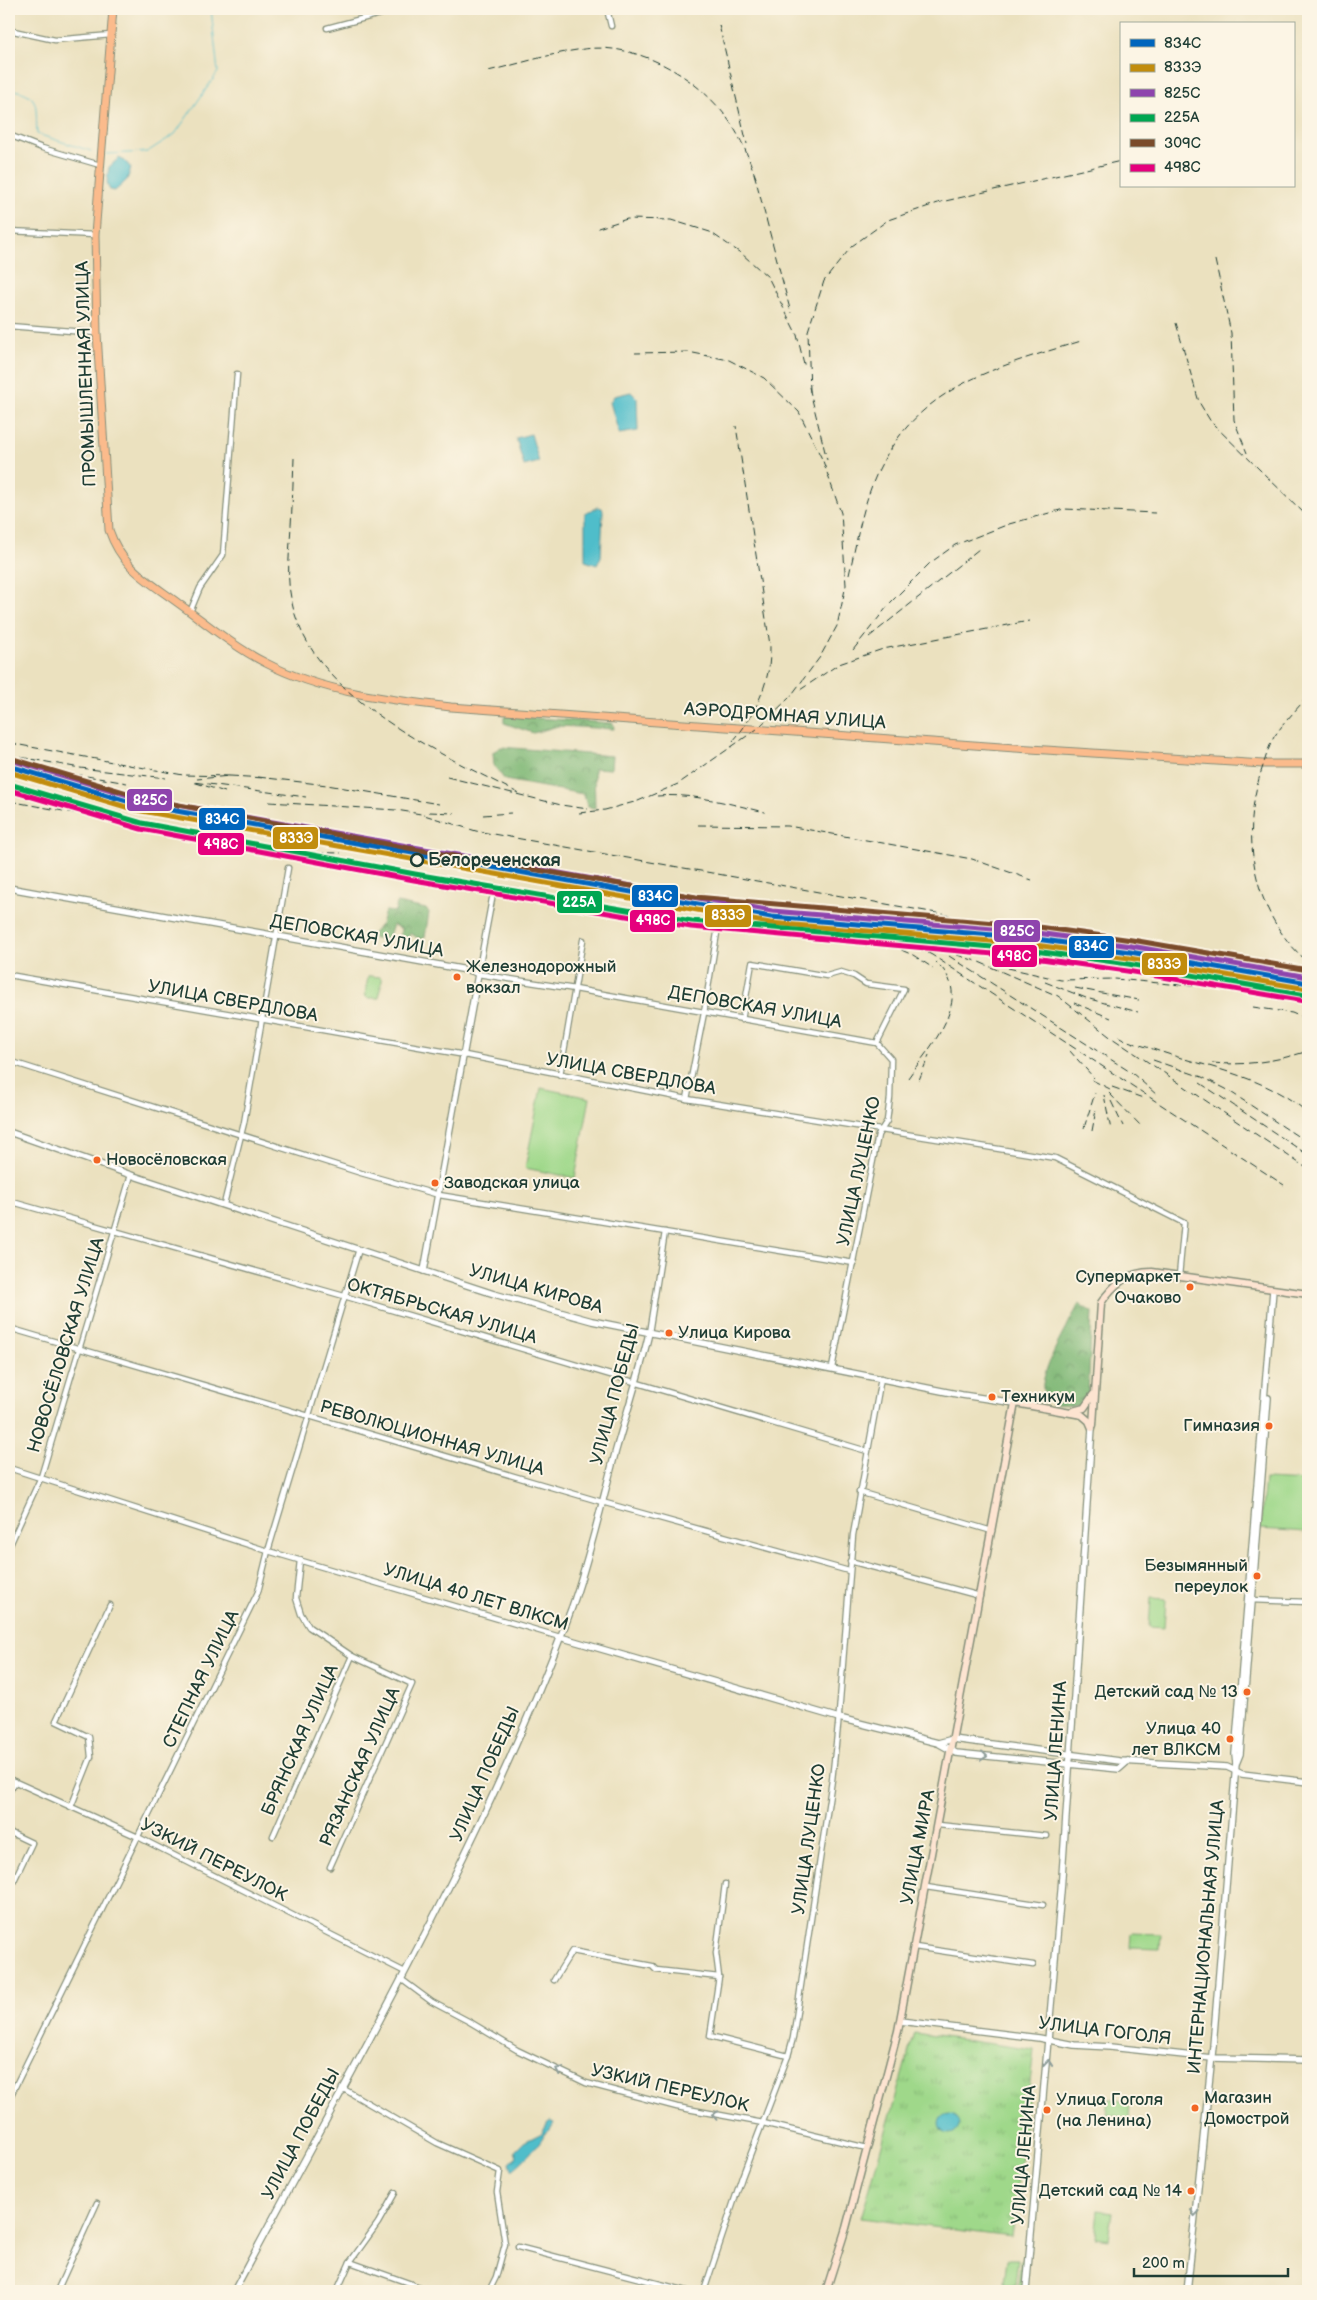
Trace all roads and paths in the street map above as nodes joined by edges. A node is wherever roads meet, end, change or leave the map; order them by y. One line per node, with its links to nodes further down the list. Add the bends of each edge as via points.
1 (113, 9): 7 (main road, ПРОМЫШЛЕННАЯ УЛИЦА)
2 (399, 9): 5 (street)
3 (607, 9): 4 (street)
4 (611, 26)
5 (328, 28)
6 (9, 30): 7 (street, via 55,40)
7 (111, 35): 9 (main road, ПРОМЫШЛЕННАЯ УЛИЦА)
8 (9, 135): 9 (street)
9 (100, 166): 11 (main road, ПРОМЫШЛЕННАЯ УЛИЦА)
10 (9, 231): 11 (street)
11 (95, 236): 13 (main road, ПРОМЫШЛЕННАЯ УЛИЦА)
12 (9, 326): 13 (street)
13 (98, 333): 15 (main road, ПРОМЫШЛЕННАЯ УЛИЦА, via 109,530 113,543 127,564)
14 (237, 374): 15 (street, via 223,555 200,588)
15 (190, 612): 16 (main road, ПРОМЫШЛЕННАЯ УЛИЦА)
16 (265, 663): 17 (main road, АЭРОДРОМНАЯ УЛИЦА, via 372,697 451,707 1015,748)
17 (1308, 764)
18 (288, 868): 22 (street)
19 (9, 888): 22 (street, ДЕПОВСКАЯ УЛИЦА)
20 (492, 899): 24 (street)
21 (718, 927): 27 (street)
22 (275, 937): 24 (street, ДЕПОВСКАЯ УЛИЦА); 28 (street)
23 (583, 940): 26 (street)
24 (478, 974): 26 (street, ДЕПОВСКАЯ УЛИЦА); 31 (street)
25 (9, 975): 28 (street, УЛИЦА СВЕРДЛОВА)
26 (575, 989): 27 (street, ДЕПОВСКАЯ УЛИЦА); 33 (street)
27 (704, 1013): 29 (street, ДЕПОВСКАЯ УЛИЦА); 34 (street)
28 (260, 1020): 31 (street, УЛИЦА СВЕРДЛОВА); 37 (street)
29 (742, 1020): 30 (street, ДЕПОВСКАЯ УЛИЦА); 30 (street, via 752,963 827,976 841,972 866,984 904,989)
30 (877, 1043): 35 (street, УЛИЦА ЛУЦЕНКО, via 891,1059 887,1121)
31 (464, 1055): 33 (street, УЛИЦА СВЕРДЛОВА); 39 (street)
32 (9, 1061): 37 (street)
33 (560, 1076): 34 (street, УЛИЦА СВЕРДЛОВА)
34 (686, 1099): 35 (street, УЛИЦА СВЕРДЛОВА)
35 (881, 1130): 45 (street, УЛИЦА ЛУЦЕНКО); 47 (street, УЛИЦА СВЕРДЛОВА, via 1054,1158 1184,1224)
36 (9, 1132): 38 (street, УЛИЦА КИРОВА)
37 (241, 1134): 39 (street); 41 (street)
38 (131, 1175): 41 (street, УЛИЦА КИРОВА); 42 (street, НОВОСЁЛОВСКАЯ УЛИЦА)
39 (439, 1195): 43 (street); 46 (street)
40 (9, 1200): 42 (street, ОКТЯБРЬСКАЯ УЛИЦА)
41 (224, 1204): 44 (street, УЛИЦА КИРОВА)
42 (115, 1232): 50 (street, ОКТЯБРЬСКАЯ УЛИЦА); 53 (street, НОВОСЁЛОВСКАЯ УЛИЦА)
43 (665, 1232): 45 (street); 52 (street, УЛИЦА ПОБЕДЫ)
44 (360, 1249): 46 (street, УЛИЦА КИРОВА); 50 (street, СТЕПНАЯ УЛИЦА)
45 (854, 1263): 54 (street, УЛИЦА ЛУЦЕНКО)
46 (424, 1271): 52 (street, УЛИЦА КИРОВА, via 530,1304)
47 (1179, 1276): 48 (main road, УЛИЦА ЛЕНИНА); 57 (main road, УЛИЦА ЛЕНИНА, via 1139,1272 1125,1278 1106,1295 1099,1312)
48 (1275, 1290): 49 (main road, УЛИЦА ЛЕНИНА); 74 (street, ИНТЕРНАЦИОНАЛЬНАЯ УЛИЦА)
49 (1308, 1294)
50 (344, 1296): 56 (street, ОКТЯБРЬСКАЯ УЛИЦА); 60 (street, СТЕПНАЯ УЛИЦА)
51 (9, 1328): 53 (street, РЕВОЛЮЦИОННАЯ УЛИЦА)
52 (649, 1333): 54 (street, УЛИЦА КИРОВА); 56 (street, УЛИЦА ПОБЕДЫ)
53 (81, 1348): 60 (street, РЕВОЛЮЦИОННАЯ УЛИЦА); 64 (street, НОВОСЁЛОВСКАЯ УЛИЦА)
54 (832, 1368): 55 (street, УЛИЦА КИРОВА)
55 (881, 1378): 58 (street, УЛИЦА КИРОВА); 62 (street, УЛИЦА ЛУЦЕНКО)
56 (636, 1382): 62 (street, ОКТЯБРЬСКАЯ УЛИЦА); 66 (street, УЛИЦА ПОБЕДЫ)
57 (1095, 1392): 59 (main road, via 1084,1408); 61 (main road, УЛИЦА ЛЕНИНА)
58 (1015, 1404): 59 (main road, УЛИЦА КИРОВА); 67 (main road, УЛИЦА МИРА)
59 (1072, 1412): 61 (main road, УЛИЦА КИРОВА, via 1082,1415)
60 (309, 1416): 66 (street, РЕВОЛЮЦИОННАЯ УЛИЦА); 69 (street, СТЕПНАЯ УЛИЦА)
61 (1092, 1428): 83 (street, УЛИЦА ЛЕНИНА)
62 (866, 1451): 65 (street, УЛИЦА ЛУЦЕНКО)
63 (9, 1468): 64 (street, УЛИЦА 40 ЛЕТ ВЛКСМ)
64 (41, 1477): 68 (street, НОВОСЁЛОВСКАЯ УЛИЦА); 69 (street, УЛИЦА 40 ЛЕТ ВЛКСМ)
65 (859, 1492): 67 (street); 71 (street, УЛИЦА ЛУЦЕНКО)
66 (602, 1502): 72 (street, РЕВОЛЮЦИОННАЯ УЛИЦА); 77 (street, УЛИЦА ПОБЕДЫ, via 582,1577)
67 (992, 1531): 73 (main road, УЛИЦА МИРА)
68 (9, 1547)
69 (268, 1550): 70 (street, УЛИЦА 40 ЛЕТ ВЛКСМ); 96 (street, СТЕПНАЯ УЛИЦА, via 251,1608)
70 (300, 1560): 77 (street, УЛИЦА 40 ЛЕТ ВЛКСМ); 78 (street, БРЯНСКАЯ УЛИЦА, via 296,1598 301,1614 309,1627)
71 (850, 1561): 72 (street, УЛИЦА ЛУЦЕНКО); 73 (street)
72 (849, 1571): 79 (street, УЛИЦА ЛУЦЕНКО)
73 (980, 1596): 80 (main road, УЛИЦА МИРА)
74 (1251, 1600): 75 (street); 86 (street, ИНТЕРНАЦИОНАЛЬНАЯ УЛИЦА, via 1235,1754)
75 (1308, 1602)
76 (110, 1605): 91 (street, via 56,1721 89,1737 91,1757)
77 (560, 1637): 79 (street, УЛИЦА 40 ЛЕТ ВЛКСМ); 104 (street, УЛИЦА ПОБЕДЫ, via 479,1824)
78 (352, 1656): 94 (street, БРЯНСКАЯ УЛИЦА); 97 (street, РЯЗАНСКАЯ УЛИЦА, via 412,1684)
79 (838, 1718): 81 (street, УЛИЦА 40 ЛЕТ ВЛКСМ); 110 (street, УЛИЦА ЛУЦЕНКО, via 817,1883)
80 (953, 1739): 81 (street, УЛИЦА 40 ЛЕТ ВЛКСМ); 82 (main road, УЛИЦА МИРА); 83 (street, УЛИЦА 40 ЛЕТ ВЛКСМ)
81 (938, 1743): 82 (street, УЛИЦА 40 ЛЕТ ВЛКСМ)
82 (951, 1751): 85 (street, УЛИЦА 40 ЛЕТ ВЛКСМ, one-way to 85); 92 (main road, УЛИЦА МИРА)
83 (1070, 1754): 84 (street, УЛИЦА 40 ЛЕТ ВЛКСМ); 85 (street, УЛИЦА ЛЕНИНА)
84 (1128, 1761): 85 (street, УЛИЦА 40 ЛЕТ ВЛКСМ, via 1119,1769); 86 (street, УЛИЦА 40 ЛЕТ ВЛКСМ, via 1227,1768)
85 (1070, 1766): 109 (street, УЛИЦА ЛЕНИНА)
86 (1236, 1772): 89 (street, УЛИЦА 40 ЛЕТ ВЛКСМ); 111 (street, ИНТЕРНАЦИОНАЛЬНАЯ УЛИЦА)
87 (9, 1779): 88 (street, УЗКИЙ ПЕРЕУЛОК)
88 (15, 1782): 90 (street); 91 (street, УЗКИЙ ПЕРЕУЛОК)
89 (1308, 1782)
90 (9, 1792)
91 (71, 1807): 96 (street, УЗКИЙ ПЕРЕУЛОК)
92 (938, 1825): 95 (street); 99 (main road, УЛИЦА МИРА)
93 (9, 1832): 100 (street, via 32,1843)
94 (273, 1836)
95 (1047, 1836)
96 (138, 1837): 104 (street, УЗКИЙ ПЕРЕУЛОК); 114 (street, СТЕПНАЯ УЛИЦА)
97 (330, 1867)
98 (725, 1884): 105 (street, via 716,1953)
99 (926, 1887): 101 (street); 102 (main road, УЛИЦА МИРА)
100 (9, 1891)
101 (1043, 1905)
102 (915, 1947): 103 (street); 108 (main road, УЛИЦА МИРА)
103 (1033, 1965)
104 (405, 1972): 106 (street, УЛИЦА ПОБЕДЫ)
105 (719, 1977): 107 (street, via 656,1970 652,1966 572,1951); 110 (street, via 710,2036)
106 (401, 1979): 113 (street, УЛИЦА ПОБЕДЫ); 115 (street, УЗКИЙ ПЕРЕУЛОК, one-way to 106, via 705,2113 586,2084 517,2050 423,1996)
107 (554, 1980)
108 (900, 2021): 109 (street, УЛИЦА ГОГОЛЯ); 116 (main road, УЛИЦА МИРА)
109 (1050, 2040): 111 (street, УЛИЦА ГОГОЛЯ, via 1060,2044); 129 (street, УЛИЦА ЛЕНИНА, one-way to 109)
110 (788, 2056): 115 (street, УЛИЦА ЛУЦЕНКО)
111 (1212, 2058): 112 (street, УЛИЦА ГОГОЛЯ); 130 (street, ИНТЕРНАЦИОНАЛЬНАЯ УЛИЦА, one-way to 130)
112 (1308, 2060)
113 (342, 2088): 122 (street, УЛИЦА ПОБЕДЫ); 125 (street, via 437,2143 500,2171 498,2192 507,2245)
114 (9, 2100)
115 (763, 2123): 116 (street, УЗКИЙ ПЕРЕУЛОК); 127 (street, УЛИЦА ЛУЦЕНКО)
116 (867, 2148): 128 (main road, УЛИЦА МИРА)
117 (395, 2193): 120 (street)
118 (97, 2203): 121 (street)
119 (518, 2247): 126 (street)
120 (350, 2262): 123 (street); 124 (street)
121 (57, 2291)
122 (234, 2291)
123 (336, 2291)
124 (431, 2291)
125 (489, 2291)
126 (687, 2291)
127 (704, 2291)
128 (826, 2291)
129 (1026, 2291)
130 (1187, 2291)

